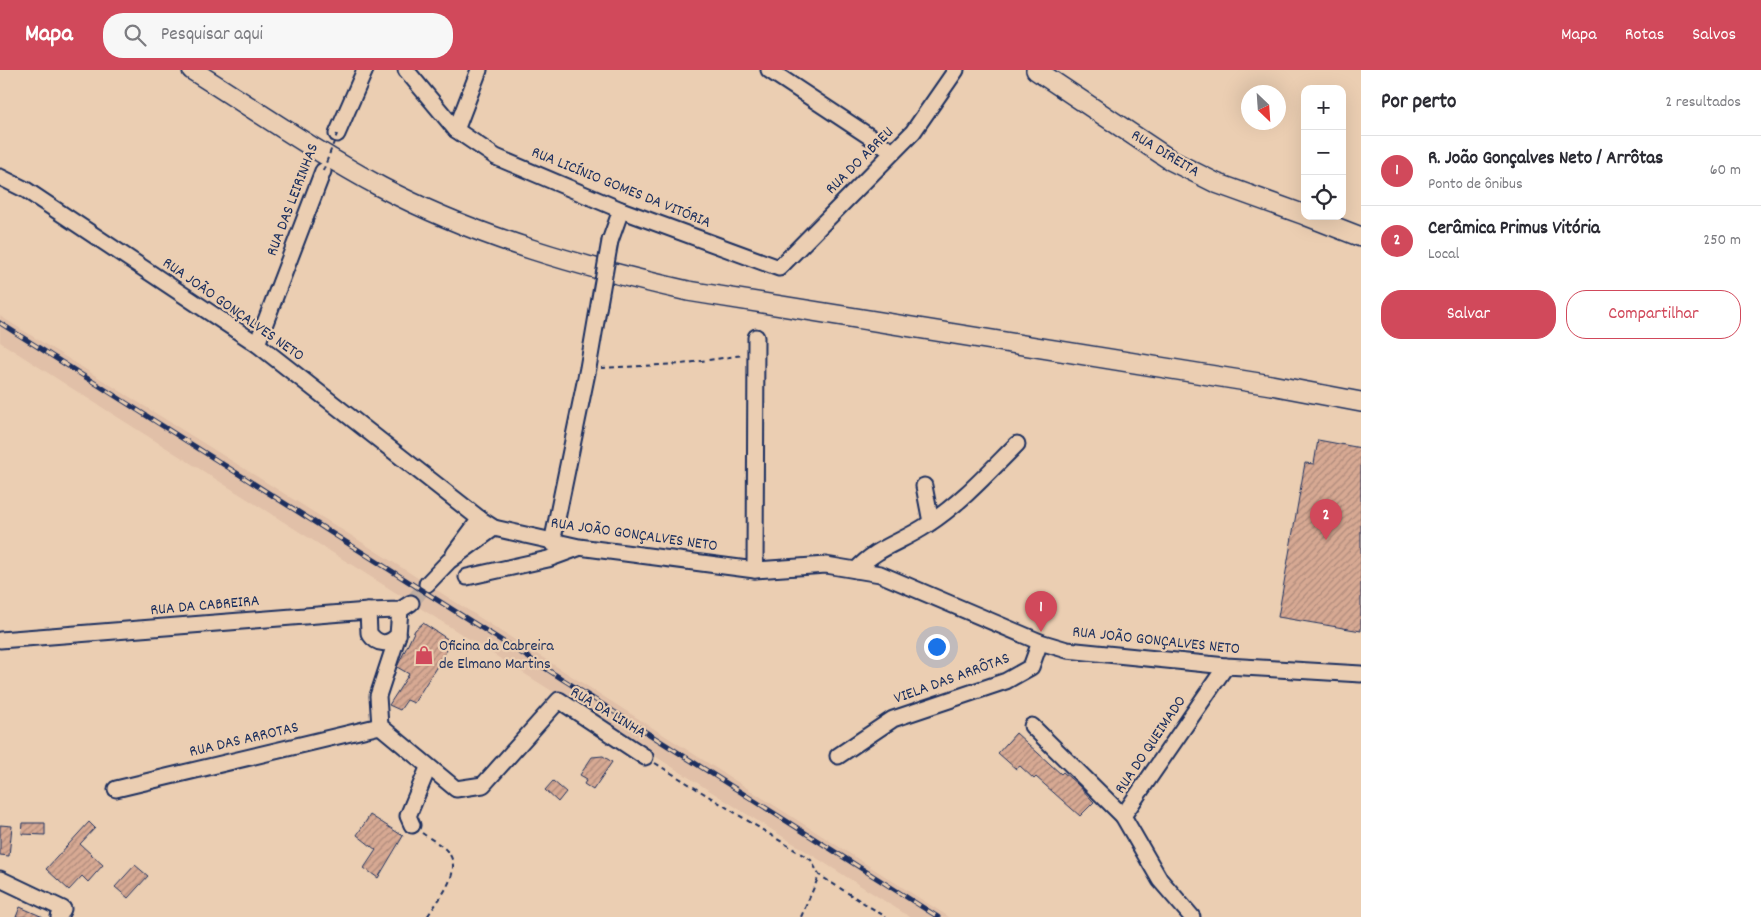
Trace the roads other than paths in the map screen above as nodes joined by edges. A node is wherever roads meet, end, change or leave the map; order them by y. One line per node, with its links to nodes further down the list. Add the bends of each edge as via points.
1 (192, 70): 20 (main road, via 382,187 463,224 596,270 688,291)
2 (365, 70): 9 (street, RUA DAS LEIRINHAS)
3 (406, 70): 8 (street, RUA LICÍNIO GOMES DA VITÓRIA)
4 (479, 70): 8 (street)
5 (769, 70): 10 (street)
6 (956, 70): 10 (street, RUA DO ABREU, via 913,132)
7 (1036, 70): 14 (main road, RUA DIREITA, via 1172,161 1216,183)
8 (456, 130): 13 (street, RUA LICÍNIO GOMES DA VITÓRIA, via 496,157)
9 (337, 134)
10 (893, 152): 17 (street, RUA DO ABREU)
11 (323, 171): 19 (street, RUA DAS LEIRINHAS)
12 (0, 177): 19 (street, RUA JOÃO GONÇALVES NETO, via 26,190)
13 (621, 210): 17 (street, RUA LICÍNIO GOMES DA VITÓRIA); 26 (street, bridge, via 610,241)
14 (1301, 214)
15 (1316, 220): 16 (main road, RUA DIREITA)
16 (1361, 237)
17 (779, 268)
18 (756, 337): 29 (street)
19 (257, 344): 23 (street, RUA JOÃO GONÇALVES NETO)
20 (1361, 402)
21 (1017, 444): 24 (street, via 972,489)
22 (924, 486): 24 (street)
23 (480, 519): 25 (street, RUA JOÃO GONÇALVES NETO); 28 (street)
24 (931, 522): 30 (street, via 869,556)
25 (494, 528): 26 (street, RUA JOÃO GONÇALVES NETO); 28 (street)
26 (552, 542): 27 (street, RUA JOÃO GONÇALVES NETO)
27 (579, 548): 29 (street, RUA JOÃO GONÇALVES NETO); 31 (street, via 548,559)
28 (450, 561): 32 (street)
29 (755, 570): 30 (street, RUA JOÃO GONÇALVES NETO, via 826,565)
30 (856, 570): 36 (street, RUA JOÃO GONÇALVES NETO, via 880,574)
31 (467, 577)
32 (427, 584)
33 (368, 611): 34 (street, RUA DA CABREIRA, via 406,606); 35 (street, RUA DA CABREIRA); 37 (street, via 369,633)
34 (398, 635): 37 (street, via 393,640); 39 (street)
35 (0, 640)
36 (1040, 642): 38 (street, RUA JOÃO GONÇALVES NETO, via 1066,650); 43 (street, VIELA DAS ARRÔTAS, via 1030,667 1006,681 893,719)
37 (379, 643): 39 (street)
38 (1226, 666): 40 (street, RUA JOÃO GONÇALVES NETO); 47 (street, RUA DO QUEIMADO)
39 (386, 668): 41 (street, via 378,696)
40 (1361, 674)
41 (380, 726): 45 (street, RUA DA LINHA); 46 (street, RUA DAS ARROTAS)
42 (1032, 726): 47 (street)
43 (838, 756)
44 (645, 757): 45 (street, RUA DA LINHA, via 559,700 484,785 456,789)
45 (428, 768): 48 (street, via 408,816)
46 (116, 789)
47 (1123, 816): 51 (street, RUA DO QUEIMADO, via 1160,880)
48 (412, 825)
49 (0, 879): 50 (street, via 63,909)
50 (59, 917)
51 (1192, 917)

